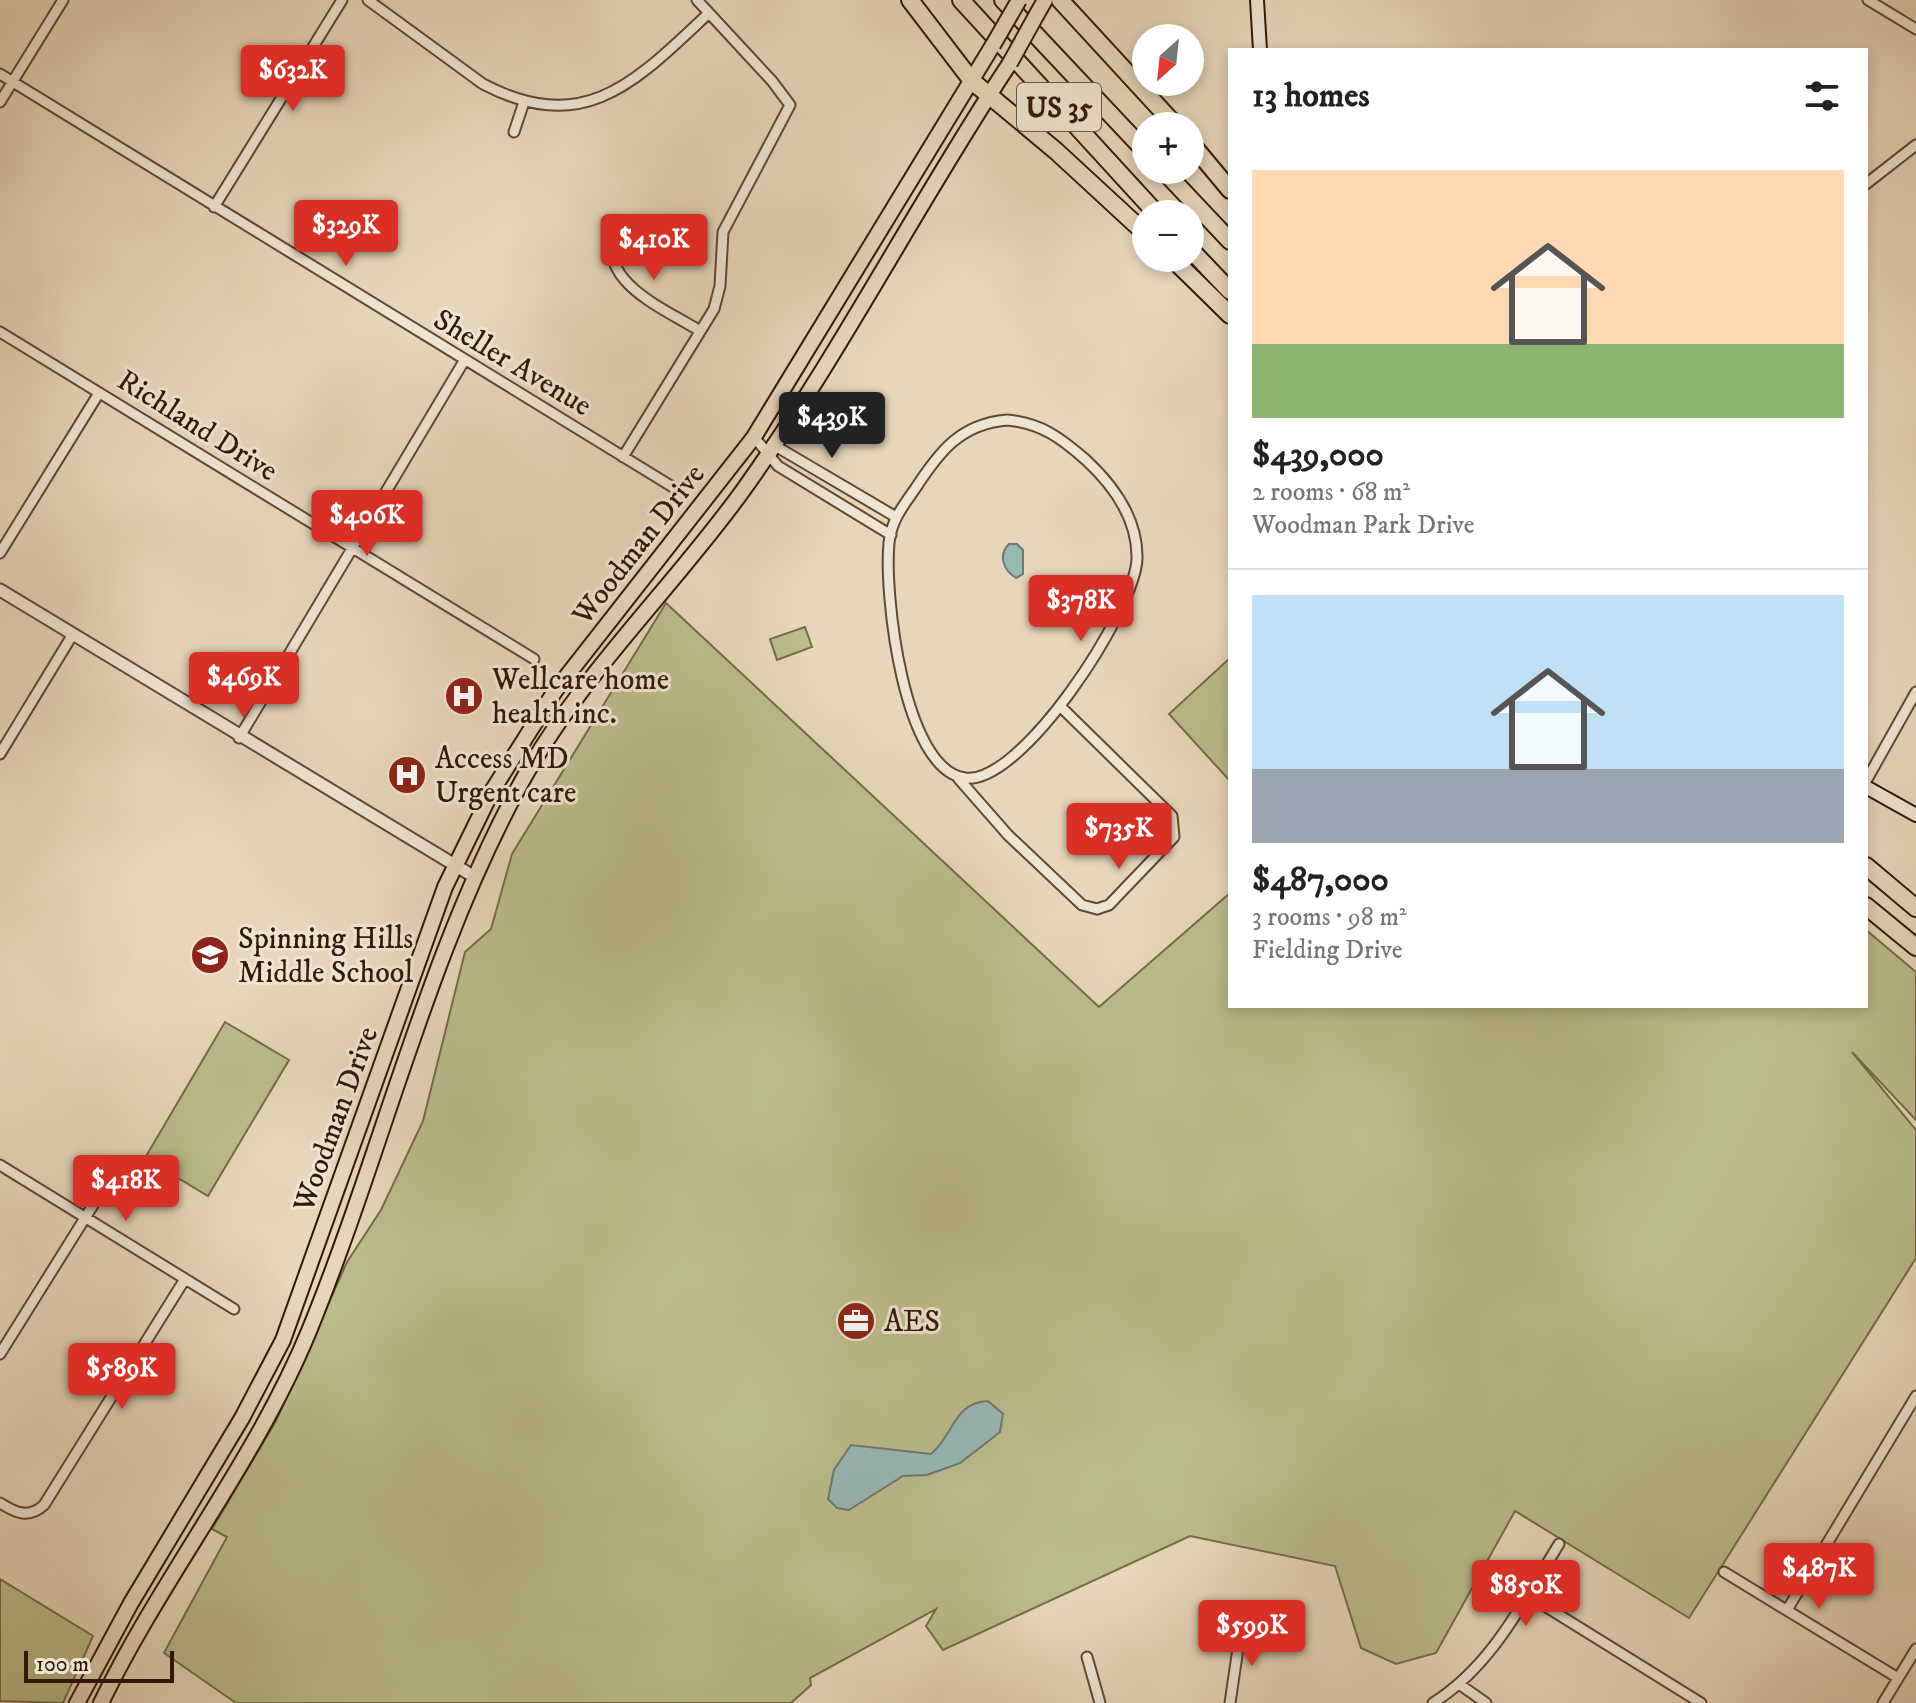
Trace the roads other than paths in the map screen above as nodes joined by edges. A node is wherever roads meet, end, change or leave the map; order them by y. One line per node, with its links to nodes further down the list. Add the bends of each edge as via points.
1 (63, 0): 18 (street)
2 (342, 0): 31 (street)
3 (368, 0): 21 (street, via 483,84)
4 (697, 0): 13 (street)
5 (910, 0): 17 (highway)
6 (961, 0): 30 (highway, US 35)
7 (1003, 0): 24 (highway, US 35)
8 (1019, 0): 17 (main road, Woodman Drive, bridge)
9 (1045, 0): 19 (main road, Woodman Drive, bridge)
10 (1060, 0): 22 (highway)
11 (1257, 0): 15 (main road)
12 (1868, 0): 14 (street)
13 (709, 13): 21 (street, via 615,93 562,106); 39 (street, via 790,105 728,219 720,245 718,298)
14 (1916, 29)
15 (1260, 48)
16 (0, 74): 18 (street, Sheller Avenue)
17 (972, 81): 19 (highway); 43 (main road, Woodman Drive)
18 (13, 82): 20 (street); 31 (street, Sheller Avenue)
19 (989, 95): 33 (highway); 44 (main road, Woodman Drive)
20 (0, 102)
21 (524, 102): 23 (street)
22 (1163, 112)
23 (514, 132)
24 (1132, 137)
25 (1916, 145): 27 (street)
26 (1204, 159): 29 (highway)
27 (1868, 182)
28 (1176, 184): 34 (highway)
29 (1228, 188)
30 (1144, 200)
31 (214, 207): 41 (street, Sheller Avenue)
32 (623, 221): 39 (street, via 612,255 622,280)
33 (1132, 222)
34 (1228, 239)
35 (1204, 264): 37 (highway)
36 (1186, 272): 38 (highway)
37 (1228, 289)
38 (1228, 313)
39 (700, 331): 45 (street)
40 (0, 332): 42 (street, Richland Drive)
41 (464, 361): 45 (street, Sheller Avenue); 49 (street)
42 (99, 393): 49 (street, Richland Drive); 50 (street)
43 (754, 437): 44 (street); 62 (main road, Woodman Drive, via 529,726)
44 (771, 450): 47 (street); 48 (street, via 778,466); 64 (main road, Woodman Drive, via 558,724)
45 (623, 457): 46 (street, Sheller Avenue)
46 (676, 489)
47 (896, 517): 48 (street); 55 (street, via 949,442 994,421 1046,429 1103,477 1130,520 1135,573 1126,599)
48 (891, 535): 58 (street, via 893,612 904,683 932,758)
49 (354, 549): 53 (street, Richland Drive); 56 (street)
50 (0, 553)
51 (0, 590): 52 (street)
52 (73, 634): 56 (street); 57 (street)
53 (534, 659)
54 (1916, 692): 59 (street)
55 (1061, 707): 58 (street, via 993,772 976,779); 58 (street, via 1172,816 1174,837 1109,905 1082,905 1008,835)
56 (239, 738): 62 (street)
57 (0, 754)
58 (957, 776)
59 (1868, 777)
60 (1868, 788): 61 (main road)
61 (1916, 815)
62 (454, 867): 64 (street); 85 (main road, Woodman Drive, via 283,1340)
63 (1868, 868): 66 (highway)
64 (473, 876): 86 (main road, Woodman Drive, via 303,1344 250,1447)
65 (1868, 908): 67 (highway)
66 (1916, 908)
67 (1916, 947)
68 (120, 1162): 70 (street)
69 (0, 1165): 70 (street)
70 (85, 1217): 71 (street); 73 (street)
71 (185, 1279): 72 (street); 75 (street, via 44,1505 31,1513 14,1512)
72 (234, 1309)
73 (0, 1354)
74 (1916, 1396): 79 (street)
75 (0, 1503)
76 (1559, 1544): 78 (street)
77 (1724, 1572): 79 (street)
78 (1527, 1595): 84 (street, via 1489,1653); 91 (street)
79 (1787, 1610): 83 (street)
80 (1241, 1628): 88 (street)
81 (1916, 1649): 83 (street)
82 (1087, 1657): 87 (street)
83 (1898, 1678): 92 (street)
84 (1459, 1684): 89 (street); 90 (street)
85 (77, 1703)
86 (101, 1703)
87 (1100, 1703)
88 (1230, 1703)
89 (1433, 1703)
90 (1486, 1703)
91 (1701, 1703)
92 (1883, 1703)

